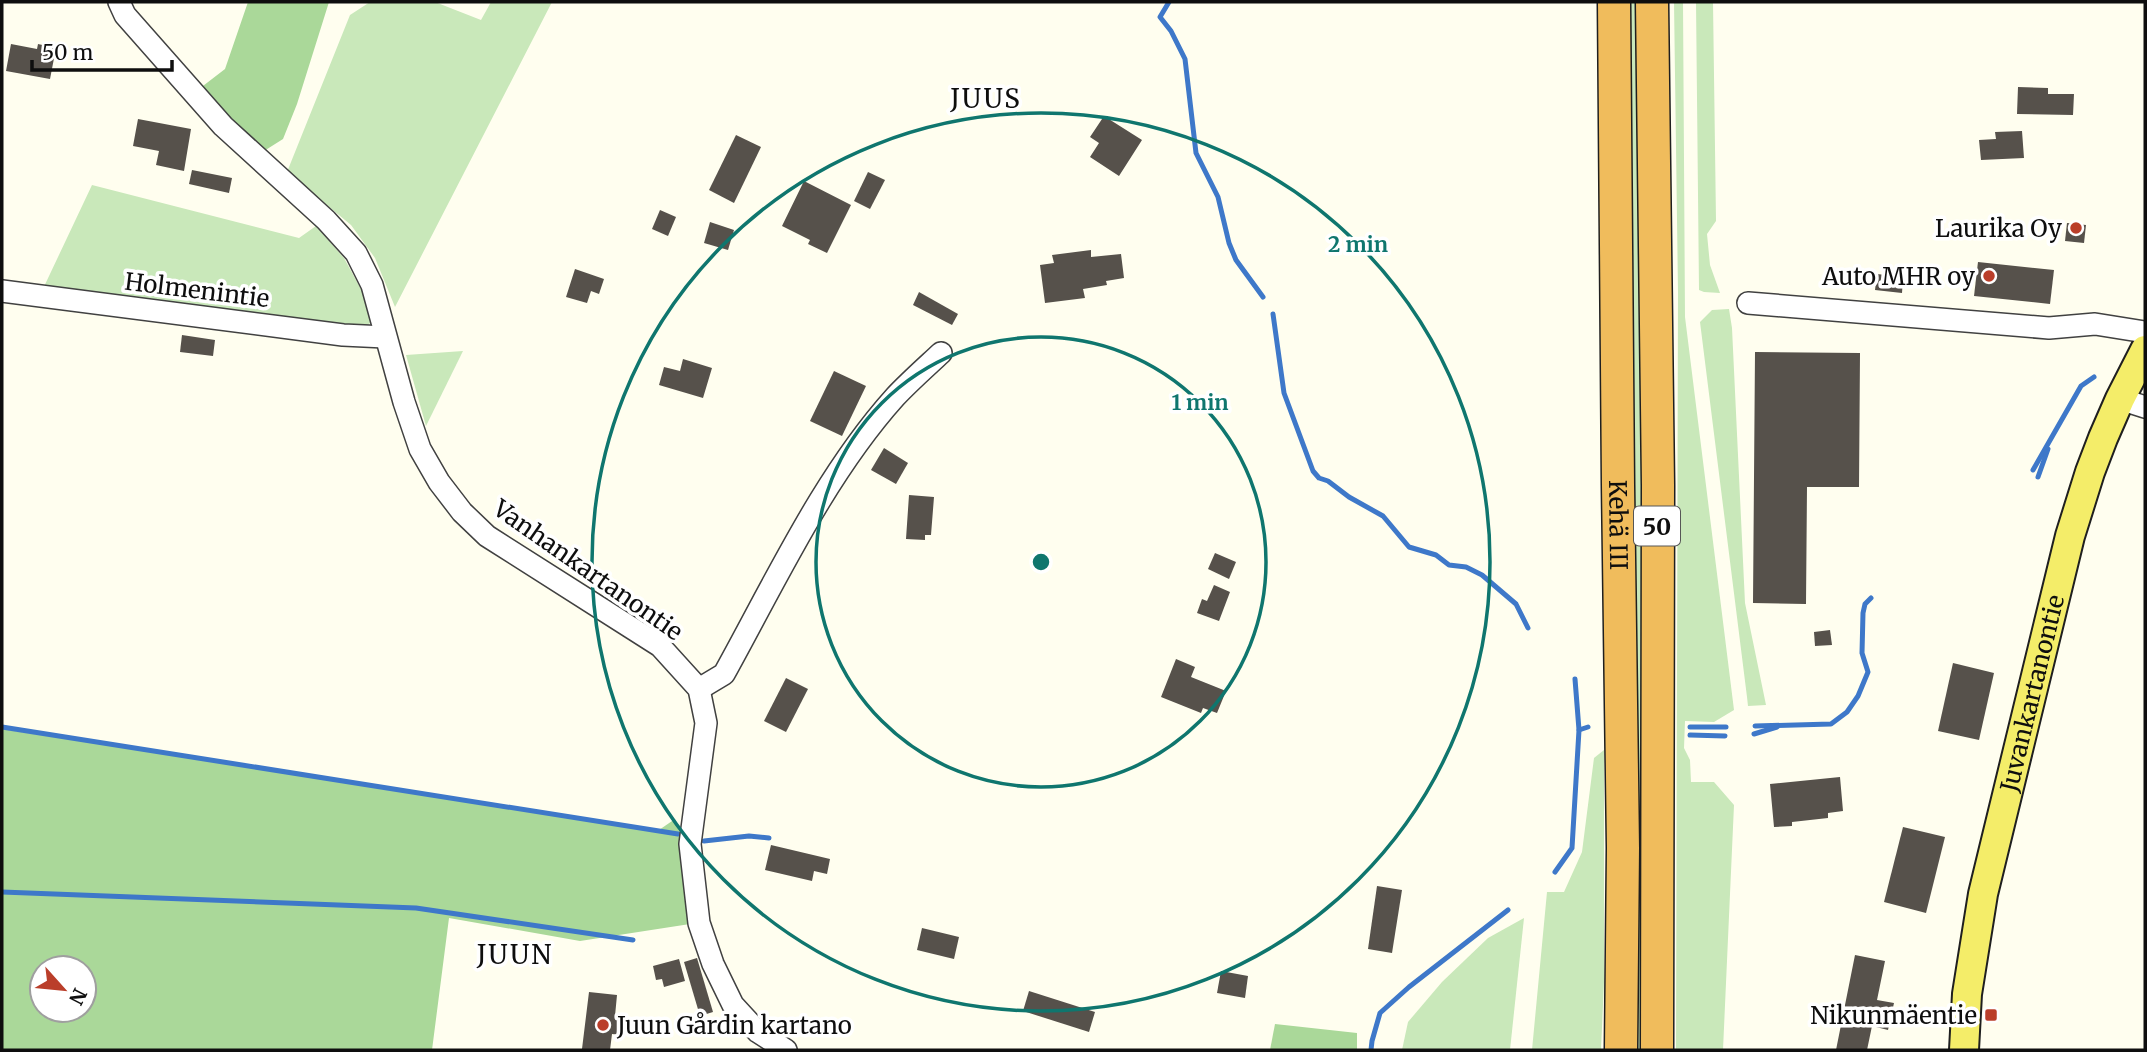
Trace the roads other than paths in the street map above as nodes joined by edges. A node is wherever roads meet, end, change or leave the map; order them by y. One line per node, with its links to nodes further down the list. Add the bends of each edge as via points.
1 (119, 2): 9 (street, Vanhankartanontie, via 125,15 223,125 356,253 372,285)
2 (1607, 2): 5 (highway)
3 (1614, 2): 5 (highway, Kehä III / 50)
4 (1652, 2): 16 (highway, Kehä III / 50, via 1658,485)
5 (1615, 58): 15 (highway, Kehä III / 50, via 1623,835)
6 (2, 291): 9 (street, Holmenintie)
7 (1748, 303): 8 (street, via 2049,328 2095,324)
8 (2145, 332)
9 (385, 337): 13 (street, Vanhankartanontie, via 420,449 462,512 487,536 660,646)
10 (2145, 350): 12 (main road, Juvankartanontie)
11 (941, 353): 13 (street, via 895,397 842,467 724,674)
12 (2133, 403): 17 (main road, Juvankartanontie, via 2090,472 2070,536 1983,894 1967,994)
13 (699, 689): 14 (street, via 706,723 690,844 699,923 733,1004 758,1032)
14 (786, 1050)
15 (1620, 1050)
16 (1657, 1050)
17 (1964, 1050)

